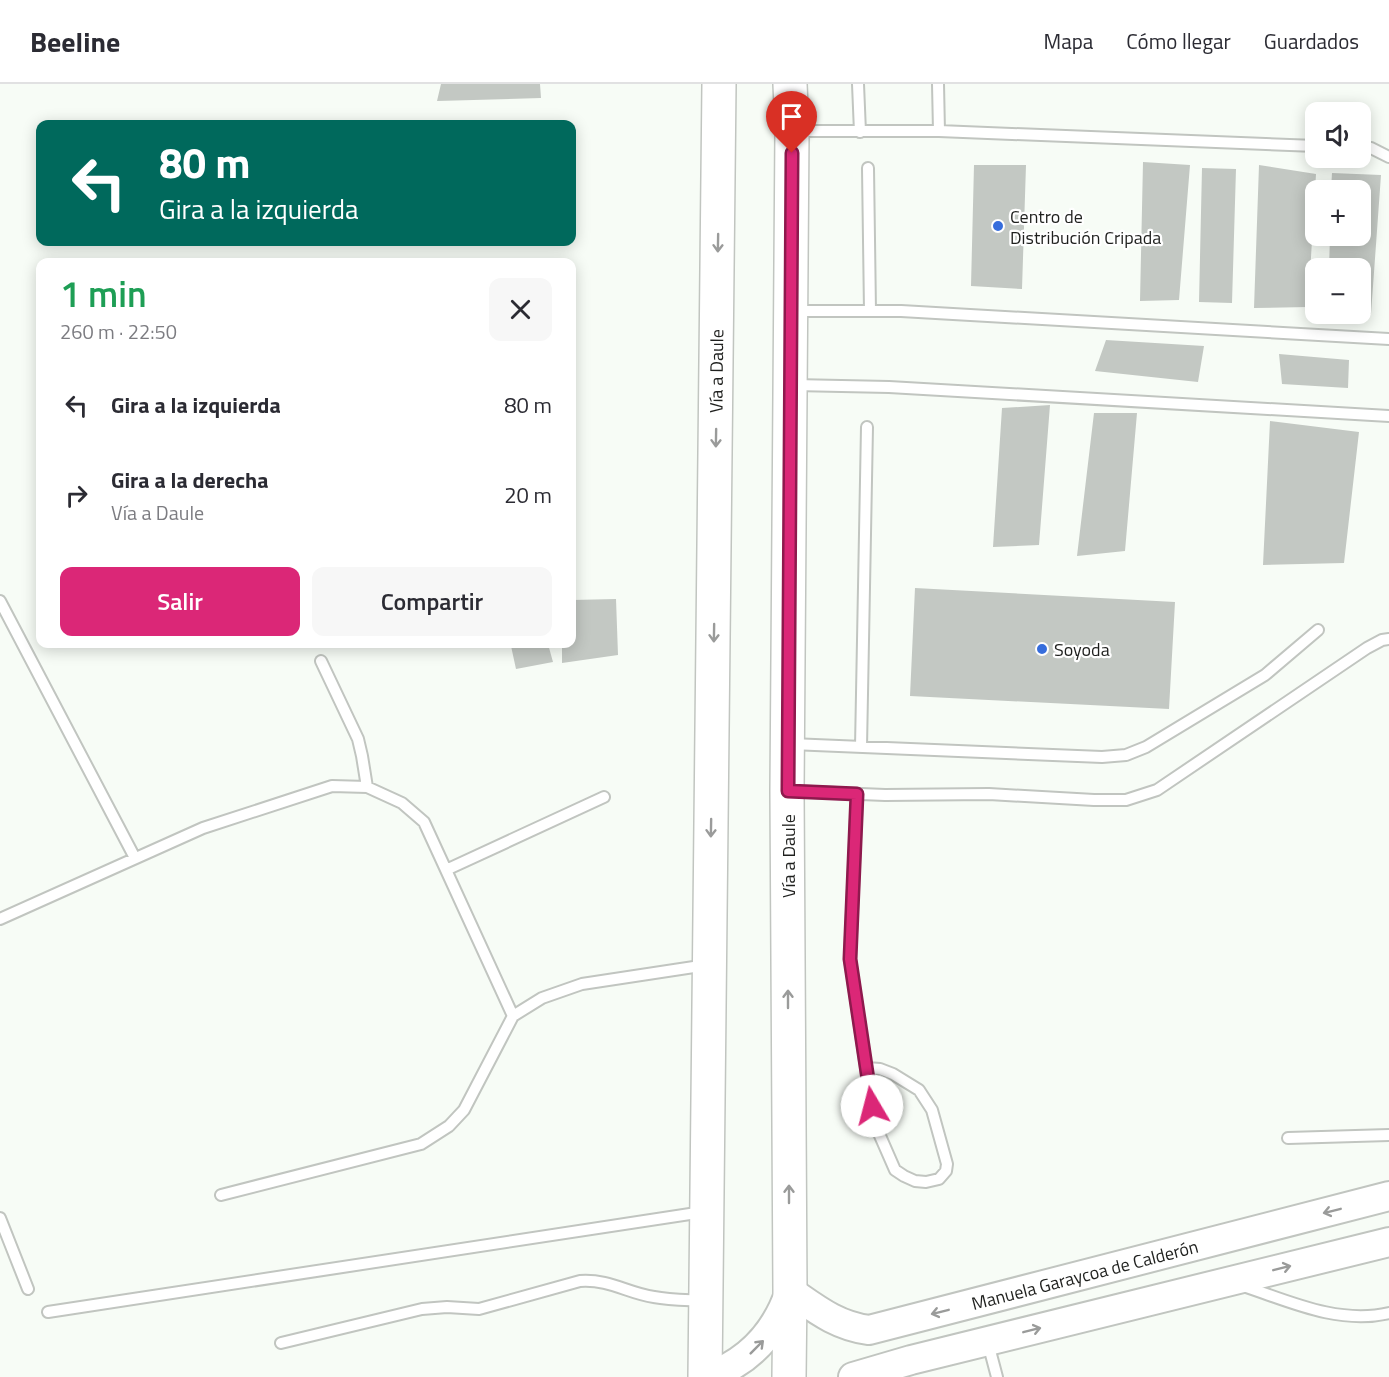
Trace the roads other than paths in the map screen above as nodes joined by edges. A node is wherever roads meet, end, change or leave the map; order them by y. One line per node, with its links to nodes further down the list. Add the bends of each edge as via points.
1 (706, 84): 13 (highway)
2 (718, 84): 13 (highway, Vía a Daule)
3 (790, 84): 6 (highway, Vía a Daule)
4 (858, 84): 8 (lane)
5 (938, 84): 7 (lane)
6 (792, 131): 8 (lane); 14 (highway, Vía a Daule)
7 (939, 131): 8 (lane); 9 (lane)
8 (860, 132)
9 (1305, 146)
10 (1371, 148): 11 (lane)
11 (1389, 157)
12 (868, 168): 15 (lane)
13 (718, 185): 33 (highway, Vía a Daule, one-way to 33)
14 (791, 311): 15 (lane); 17 (highway, Vía a Daule)
15 (870, 311): 16 (lane)
16 (1389, 339)
17 (791, 385): 18 (lane, via 889,387); 24 (highway, Vía a Daule)
18 (1389, 416)
19 (867, 428): 25 (lane)
20 (0, 601): 30 (lane)
21 (1318, 630): 25 (lane, via 1265,675 1146,747 1126,755)
22 (1389, 639): 28 (lane, via 1367,648 1157,790 1126,800)
23 (321, 661): 26 (lane, via 358,740)
24 (788, 744): 25 (lane); 27 (highway, Vía a Daule)
25 (861, 747)
26 (367, 787): 30 (lane, via 332,786 203,828); 31 (lane, via 402,802 424,822)
27 (788, 791): 28 (lane); 45 (highway, Vía a Daule, one-way to 27)
28 (857, 794): 35 (lane, via 850,959)
29 (604, 797): 31 (lane)
30 (135, 858): 32 (lane)
31 (446, 870): 34 (lane)
32 (0, 920)
33 (710, 964): 34 (lane, via 582,984 542,998); 40 (highway, Vía a Daule)
34 (513, 1016): 38 (lane, via 464,1110 421,1144)
35 (867, 1068): 35 (lane, via 893,1074 919,1090 932,1110 947,1164 939,1179 915,1181 895,1170 874,1122)
36 (1389, 1134): 37 (lane)
37 (1288, 1138)
38 (221, 1195)
39 (1389, 1196): 45 (street, Manuela Garaycoa de Calderón, one-way to 45, via 869,1330 828,1318)
40 (707, 1211): 46 (highway, Vía a Daule); 47 (lane)
41 (0, 1218): 44 (lane)
42 (1389, 1242): 43 (street, one-way to 42)
43 (1229, 1282): 48 (lane, via 1329,1314); 49 (street, one-way to 43)
44 (28, 1289)
45 (790, 1291): 51 (street, one-way to 45, via 734,1365 759,1346 778,1320); 52 (highway, Vía a Daule)
46 (706, 1301): 50 (lane, via 653,1297 611,1283 580,1281 479,1308 422,1309); 51 (highway, Vía a Daule)
47 (48, 1312)
48 (1389, 1313)
49 (988, 1341): 53 (street); 54 (lane)
50 (281, 1343)
51 (706, 1377)
52 (789, 1377)
53 (853, 1377)
54 (998, 1377)

